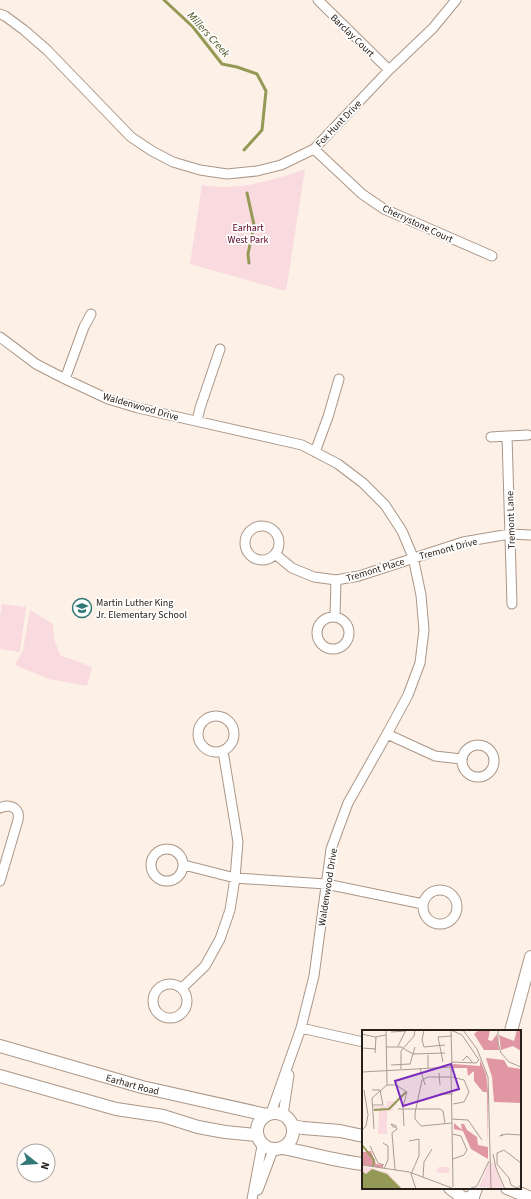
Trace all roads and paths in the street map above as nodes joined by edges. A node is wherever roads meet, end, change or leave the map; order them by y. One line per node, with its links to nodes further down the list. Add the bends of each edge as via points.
1 (318, 0): 4 (street, Barclay Court)
2 (456, 0): 4 (street, Fox Hunt Drive, via 433,28)
3 (0, 14): 5 (street, Fox Hunt Drive, via 47,50 131,137 173,162 227,174 281,165)
4 (389, 70): 5 (street, Fox Hunt Drive)
5 (314, 149): 6 (street, Cherrystone Court, via 362,194 384,209)
6 (492, 256)
7 (91, 314): 10 (street)
8 (0, 337): 10 (street, Waldenwood Drive, via 36,364)
9 (220, 349): 12 (street)
10 (65, 379): 12 (street, Waldenwood Drive, via 108,399)
11 (339, 379): 16 (street)
12 (197, 421): 16 (street, Waldenwood Drive, via 302,445)
13 (528, 435): 14 (street)
14 (507, 436): 15 (street); 17 (street, Tremont Lane)
15 (492, 437)
16 (315, 452): 20 (street, Waldenwood Drive, via 338,464 363,483 385,505 402,531)
17 (510, 534): 18 (street, Tremont Drive); 20 (street, Tremont Drive, via 463,542); 22 (street, Tremont Lane)
18 (531, 535)
19 (275, 554): 21 (street, Tremont Place, via 292,568)
20 (413, 558): 21 (street, Tremont Place, via 358,576); 24 (street, Waldenwood Drive, via 421,595 424,630 420,663 408,695)
21 (336, 580): 23 (street, Tremont Place)
22 (512, 604)
23 (335, 616)
24 (388, 734): 26 (street, via 435,756); 31 (street, Waldenwood Drive, via 348,804 331,848)
25 (223, 751): 25 (street, via 232,743 233,726 219,716 208,718 200,726 198,739 211,752); 29 (street, via 238,842)
26 (461, 760)
27 (0, 808): 30 (street, via 14,808 18,813 18,820)
28 (184, 865): 29 (street)
29 (235, 878): 31 (street); 34 (street, via 230,910 220,939 205,966)
30 (0, 881)
31 (326, 884): 32 (street); 35 (street, Waldenwood Drive, via 314,976)
32 (423, 904)
33 (531, 957): 36 (street)
34 (182, 988)
35 (301, 1028): 37 (street); 40 (street, Waldenwood Drive)
36 (511, 1030)
37 (362, 1042)
38 (0, 1046): 40 (street, Earhart Road, via 142,1087)
39 (0, 1076): 43 (street, via 116,1109 164,1116)
40 (274, 1114): 41 (street, via 290,1120); 43 (street, via 260,1120 258,1125)
41 (293, 1126): 42 (street); 43 (street, via 290,1142)
42 (362, 1136)
43 (269, 1145): 44 (street); 49 (street)
44 (362, 1164)
45 (454, 1189): 47 (street, via 463,1198)
46 (509, 1189): 48 (street)
47 (473, 1195)
48 (531, 1198)
49 (254, 1199)

